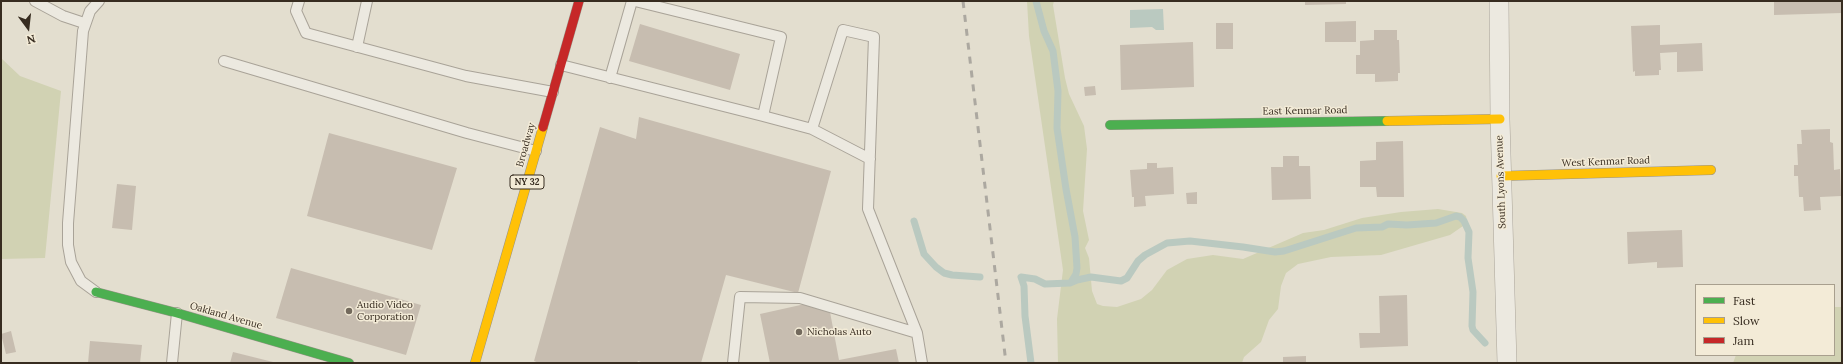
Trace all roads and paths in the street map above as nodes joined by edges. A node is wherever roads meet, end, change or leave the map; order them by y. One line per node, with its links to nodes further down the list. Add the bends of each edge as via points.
1 (36, 1): 9 (lane, via 63,16)
2 (100, 1): 9 (lane, via 90,11)
3 (299, 1): 10 (lane, via 296,11 306,33)
4 (367, 1): 10 (lane)
5 (579, 1): 12 (street, Broadway / NY 32)
6 (632, 1): 13 (lane)
7 (635, 1): 15 (lane, via 781,37)
8 (1499, 1): 16 (street, South Lyons Avenue)
9 (84, 23): 23 (lane, via 68,245 71,262 77,275)
10 (357, 47): 14 (lane, via 466,76)
11 (224, 61): 19 (lane)
12 (561, 65): 13 (lane); 14 (street, Broadway / NY 32)
13 (610, 78): 15 (lane)
14 (553, 92): 19 (street, Broadway / NY 32)
15 (763, 116): 18 (lane)
16 (1500, 119): 17 (street, East Kenmar Road); 22 (street, South Lyons Avenue)
17 (1110, 125)
18 (812, 129): 20 (lane); 20 (lane, via 843,30 874,37)
19 (536, 151): 28 (street, Broadway / NY 32)
20 (870, 159): 25 (lane, via 868,209)
21 (1711, 170): 22 (street, West Kenmar Road)
22 (1501, 176): 31 (street, South Lyons Avenue)
23 (96, 292): 24 (street, Oakland Avenue)
24 (177, 313): 26 (lane); 27 (street, Oakland Avenue)
25 (917, 333): 29 (lane, via 800,298 740,297); 30 (lane)
26 (172, 363)
27 (349, 363)
28 (475, 363)
29 (733, 363)
30 (922, 363)
31 (1507, 363)

